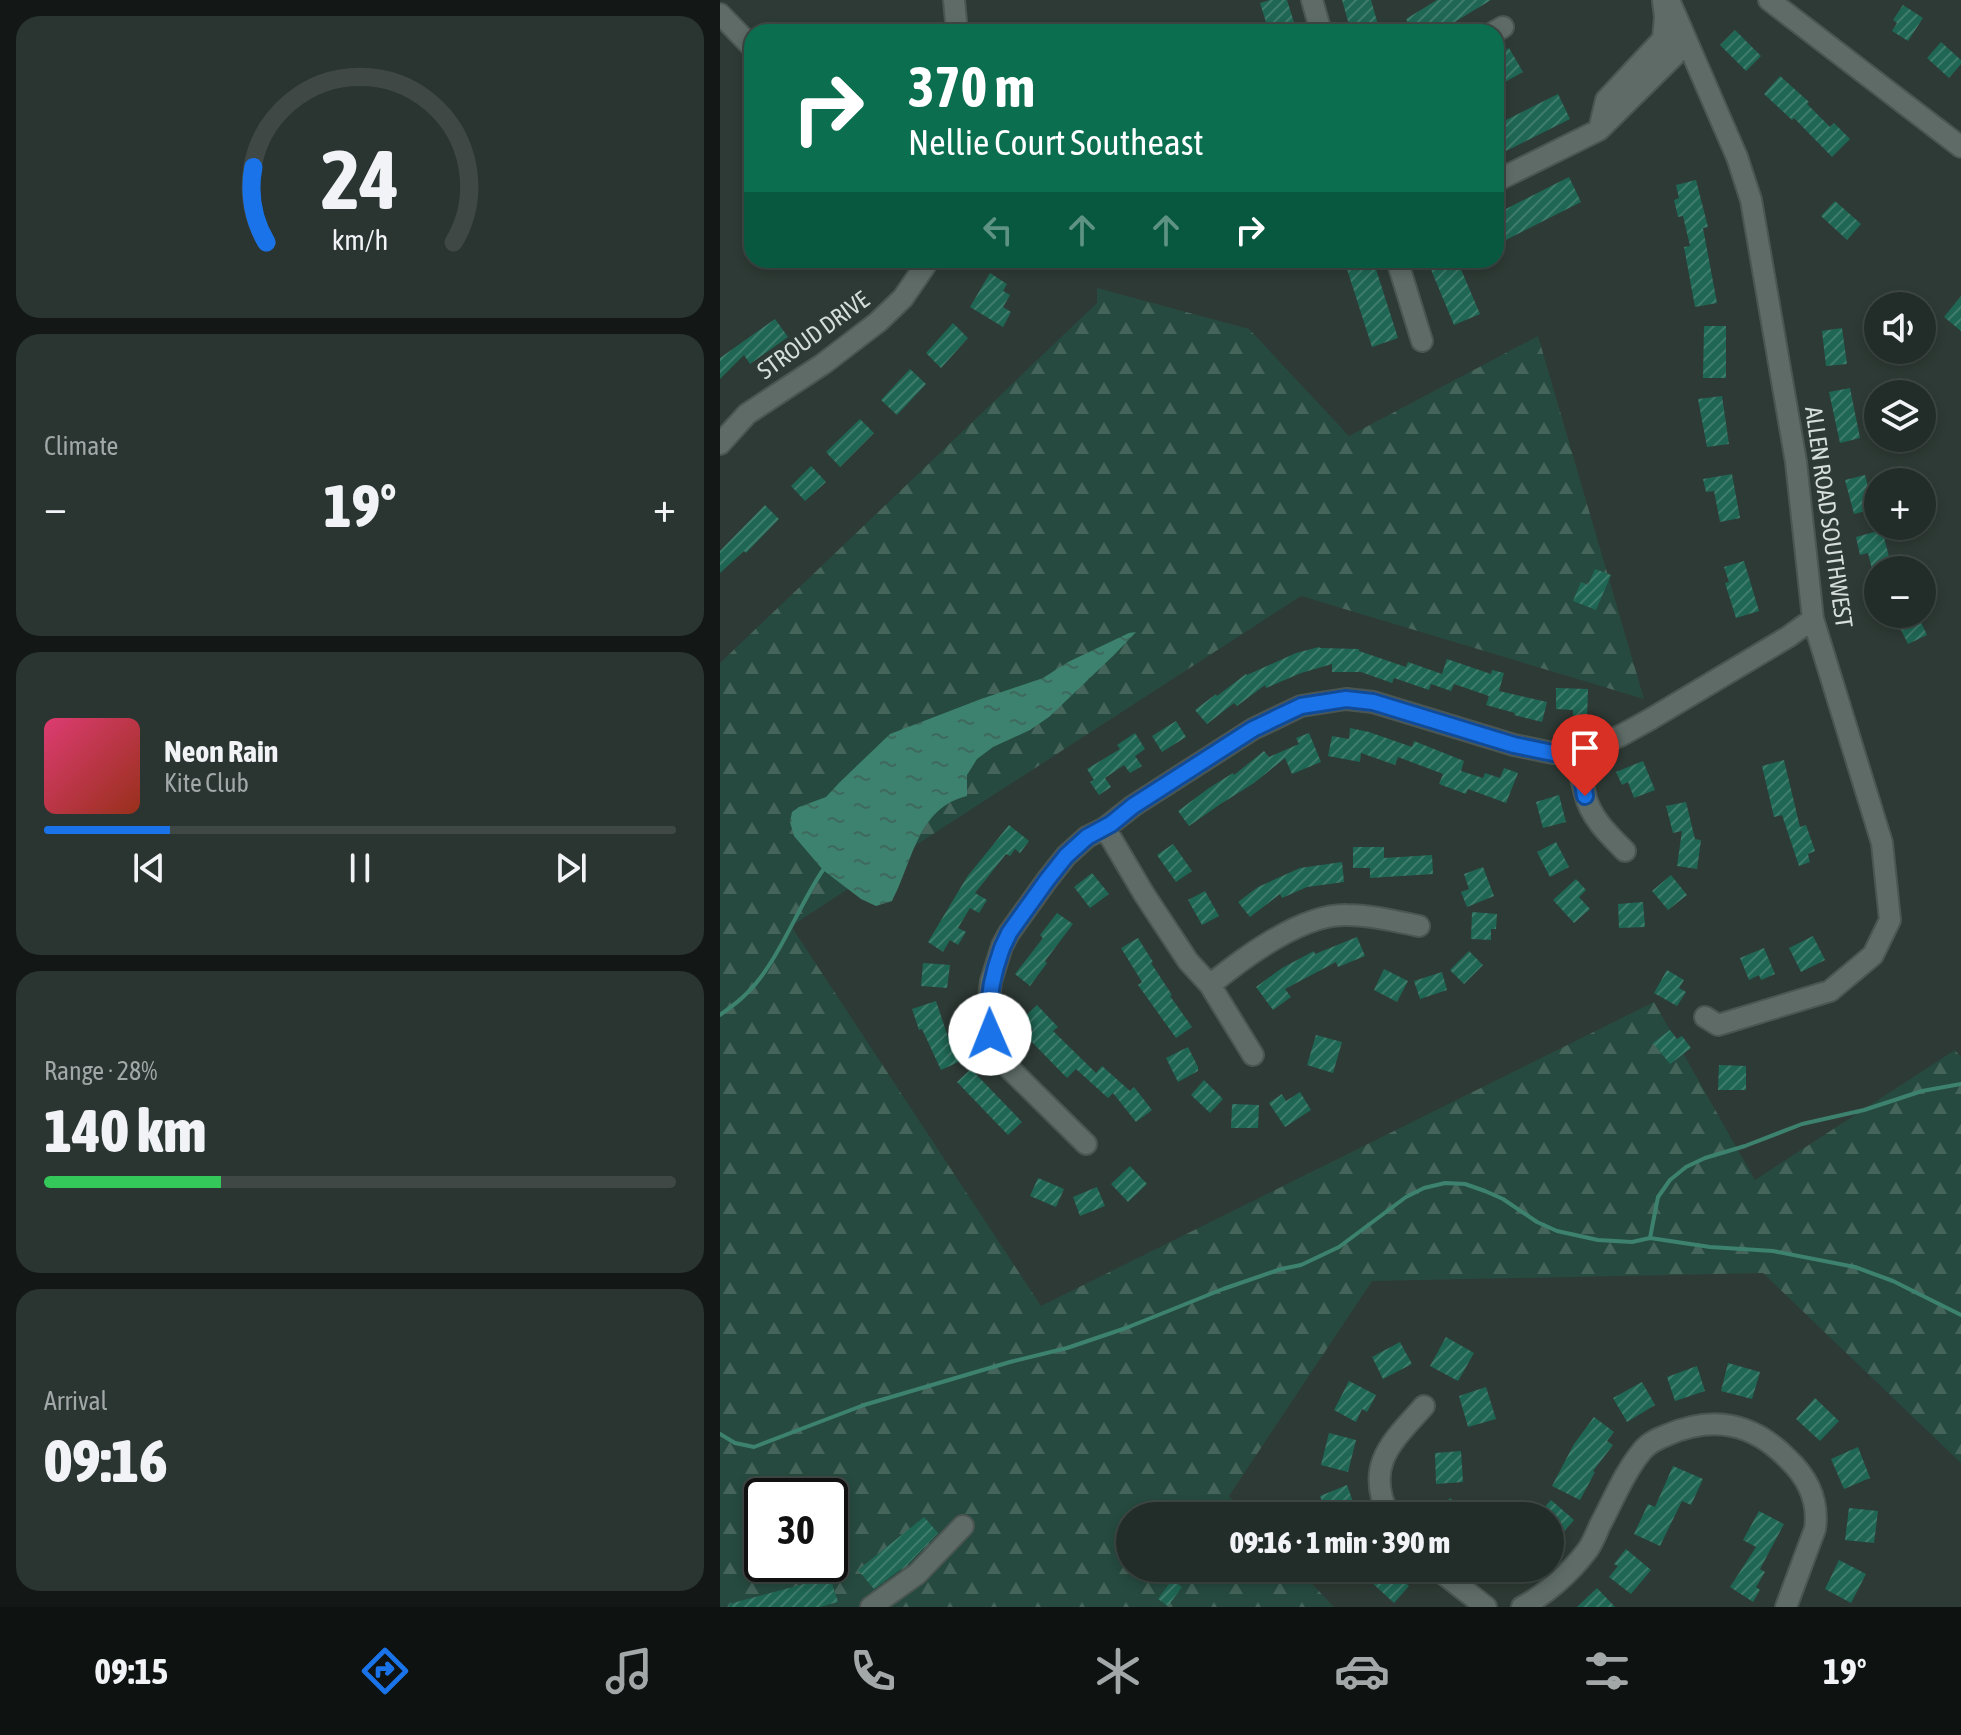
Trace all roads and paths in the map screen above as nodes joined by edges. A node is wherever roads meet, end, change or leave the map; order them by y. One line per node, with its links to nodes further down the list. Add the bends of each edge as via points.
1 (954, 0): 7 (street)
2 (1312, 0): 8 (street)
3 (1663, 0): 11 (street)
4 (1669, 0): 9 (street, ALLEN ROAD SOUTHWEST)
5 (1769, 0): 13 (street)
6 (720, 14): 10 (street)
7 (956, 24)
8 (1319, 24)
9 (1684, 38): 11 (street); 12 (street, via 1674,56); 19 (street, ALLEN ROAD SOUTHWEST, via 1751,200 1796,462)
10 (744, 39)
11 (1663, 39): 12 (street)
12 (1636, 82): 14 (street, via 1606,100 1599,130)
13 (1961, 147)
14 (1504, 177)
15 (924, 268): 18 (street, STROUD DRIVE, via 878,322 747,414)
16 (1399, 268): 17 (street)
17 (1422, 341)
18 (720, 444)
19 (1813, 619): 20 (street, via 1649,720); 25 (street, ALLEN ROAD SOUTHWEST, via 1882,843 1890,920 1873,955 1830,991 1718,1025)
20 (1574, 751): 21 (street, via 1553,753 1514,745 1373,702 1327,701 1301,706 1253,729); 22 (street, via 1592,813)
21 (1105, 828): 24 (street, via 1188,961); 27 (street, via 1066,856 1009,933 991,981 987,1014 990,1034 1010,1069)
22 (1625, 851)
23 (1419, 926): 24 (street, via 1378,917 1322,918 1269,942)
24 (1210, 985): 26 (street)
25 (1705, 1017)
26 (1253, 1055)
27 (1086, 1144)
28 (1424, 1406): 29 (street, via 1382,1463)
29 (1382, 1502)
30 (963, 1526): 32 (street, via 917,1574)
31 (1454, 1582): 33 (street)
32 (871, 1607)
33 (1486, 1607)
34 (1522, 1607): 35 (street, via 1587,1551 1642,1450 1678,1430 1719,1423 1753,1431 1785,1455 1812,1491 1815,1529)
35 (1786, 1607)

